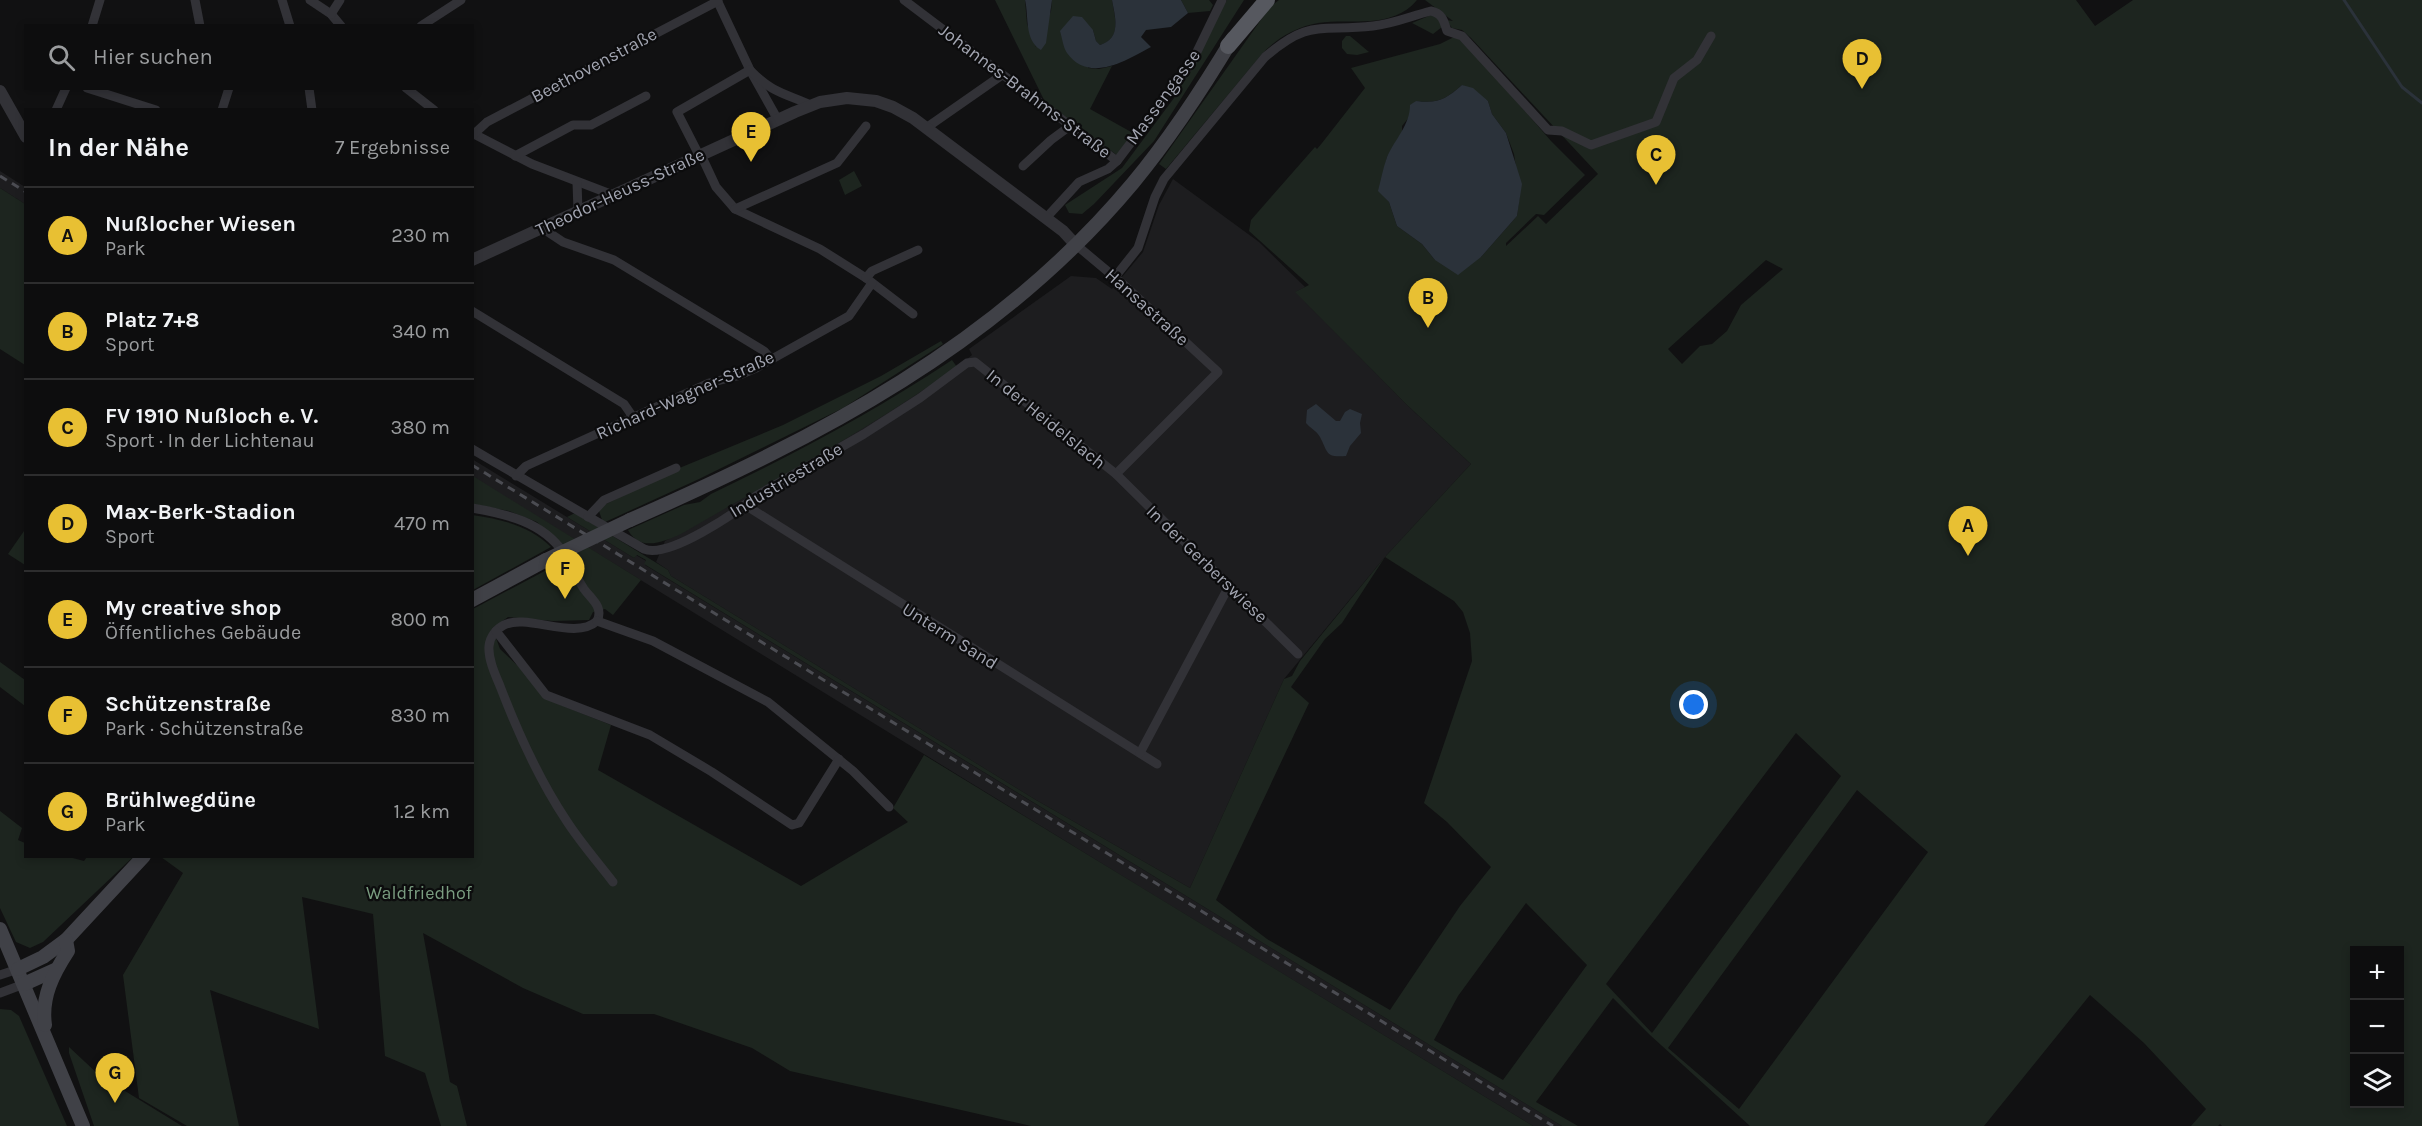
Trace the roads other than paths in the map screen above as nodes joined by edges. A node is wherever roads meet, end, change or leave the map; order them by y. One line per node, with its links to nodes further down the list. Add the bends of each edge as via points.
1 (100, 0): 13 (street)
2 (195, 0): 14 (street)
3 (282, 0): 15 (street)
4 (310, 0): 12 (street)
5 (340, 0): 12 (street)
6 (461, 0): 17 (street)
7 (904, 0): 21 (street, Johannes-Brahms-Straße)
8 (1222, 0): 44 (street, Massengasse, via 1192,62)
9 (1256, 0): 19 (main road)
10 (1267, 0): 19 (highway)
11 (717, 1): 20 (street); 39 (street, Beethovenstraße)
12 (331, 14): 16 (street)
13 (93, 24)
14 (200, 24)
15 (289, 24)
16 (339, 24)
17 (424, 24)
18 (1712, 36): 55 (street, via 1697,60 1674,78 1656,122 1592,145 1562,131 1548,130 1462,36 1447,31 1437,12 1373,26 1319,27 1298,33 1265,57 1164,179 1138,248)
19 (1228, 46): 52 (main road, via 1174,130)
20 (750, 70): 29 (street, via 778,93); 35 (street); 42 (street, via 677,112)
21 (1002, 75): 37 (street, Johannes-Brahms-Straße); 38 (street)
22 (65, 90): 30 (street)
23 (93, 90): 31 (street)
24 (227, 90): 32 (street)
25 (309, 90): 33 (street)
26 (409, 90): 34 (street)
27 (0, 91): 40 (street)
28 (646, 96): 43 (street, via 591,125 573,125)
29 (811, 105): 35 (street, Theodor-Heuss-Straße); 38 (street, Theodor-Heuss-Straße, via 836,99 867,99 897,109)
30 (57, 108)
31 (150, 108)
32 (223, 108)
33 (312, 108)
34 (431, 108)
35 (778, 120): 42 (street, Theodor-Heuss-Straße)
36 (866, 126): 48 (street, via 837,163)
37 (1070, 126): 44 (street, Johannes-Brahms-Straße); 45 (street)
38 (926, 128): 50 (street, Theodor-Heuss-Straße)
39 (474, 132)
40 (24, 133)
41 (474, 134): 43 (street)
42 (700, 155): 47 (street, Theodor-Heuss-Straße); 48 (street, via 716,187)
43 (515, 156): 46 (street)
44 (1117, 161): 50 (street, via 1080,182)
45 (1023, 166)
46 (577, 182): 47 (street); 49 (street)
47 (613, 195): 49 (street, Theodor-Heuss-Straße)
48 (735, 209): 56 (street, via 813,246)
49 (578, 211): 51 (street, Theodor-Heuss-Straße)
50 (1046, 218): 52 (street, Theodor-Heuss-Straße)
51 (542, 228): 54 (street, Theodor-Heuss-Straße); 59 (street, via 563,242 614,260 764,351)
52 (1075, 244): 55 (street, Hansastraße); 70 (main road, bridge, via 990,320 883,395 755,464 546,560)
53 (918, 250): 56 (street, via 872,271)
54 (474, 259)
55 (1115, 277): 64 (street, Hansastraße, via 1218,372)
56 (869, 280): 58 (street); 59 (street, Richard-Wagner-Straße, via 849,316)
57 (474, 312): 61 (street, via 624,404)
58 (913, 314)
59 (771, 359): 61 (street, Richard-Wagner-Straße, via 746,373 709,383)
60 (977, 363): 64 (street, In der Heidelslach); 66 (street, Industriestraße, via 967,363 864,434)
61 (633, 417): 65 (street, Richard-Wagner-Straße, via 526,466)
62 (474, 450): 65 (street)
63 (676, 468): 68 (street, via 604,500)
64 (1116, 474): 69 (street, In der Gerberswiese)
65 (516, 476): 68 (street)
66 (744, 506): 68 (street, Industriestraße, via 684,541 656,552); 74 (street, Unterm Sand)
67 (474, 508): 71 (street, via 508,515 536,526 552,539 598,607)
68 (588, 517)
69 (1229, 586): 73 (street, In der Gerberswiese); 74 (street)
70 (474, 599)
71 (597, 621): 72 (street, via 578,627 512,622); 75 (street, via 653,641 768,702)
72 (496, 631): 75 (street, via 546,695 650,735 792,825 799,823); 79 (street, via 489,654 525,747 567,821)
73 (1298, 654)
74 (1140, 753): 76 (street, Unterm Sand)
75 (839, 759): 77 (street)
76 (1157, 764)
77 (889, 807)
78 (142, 858): 81 (main road)
79 (613, 882)
80 (0, 929): 82 (main road)
81 (66, 940): 82 (main road); 83 (main road, via 68,951)
82 (18, 969): 84 (street); 85 (main road)
83 (56, 970): 85 (main road); 87 (main road, via 46,995)
84 (0, 975)
85 (24, 984): 86 (street); 87 (main road)
86 (0, 993)
87 (47, 1038): 88 (main road)
88 (83, 1126)

